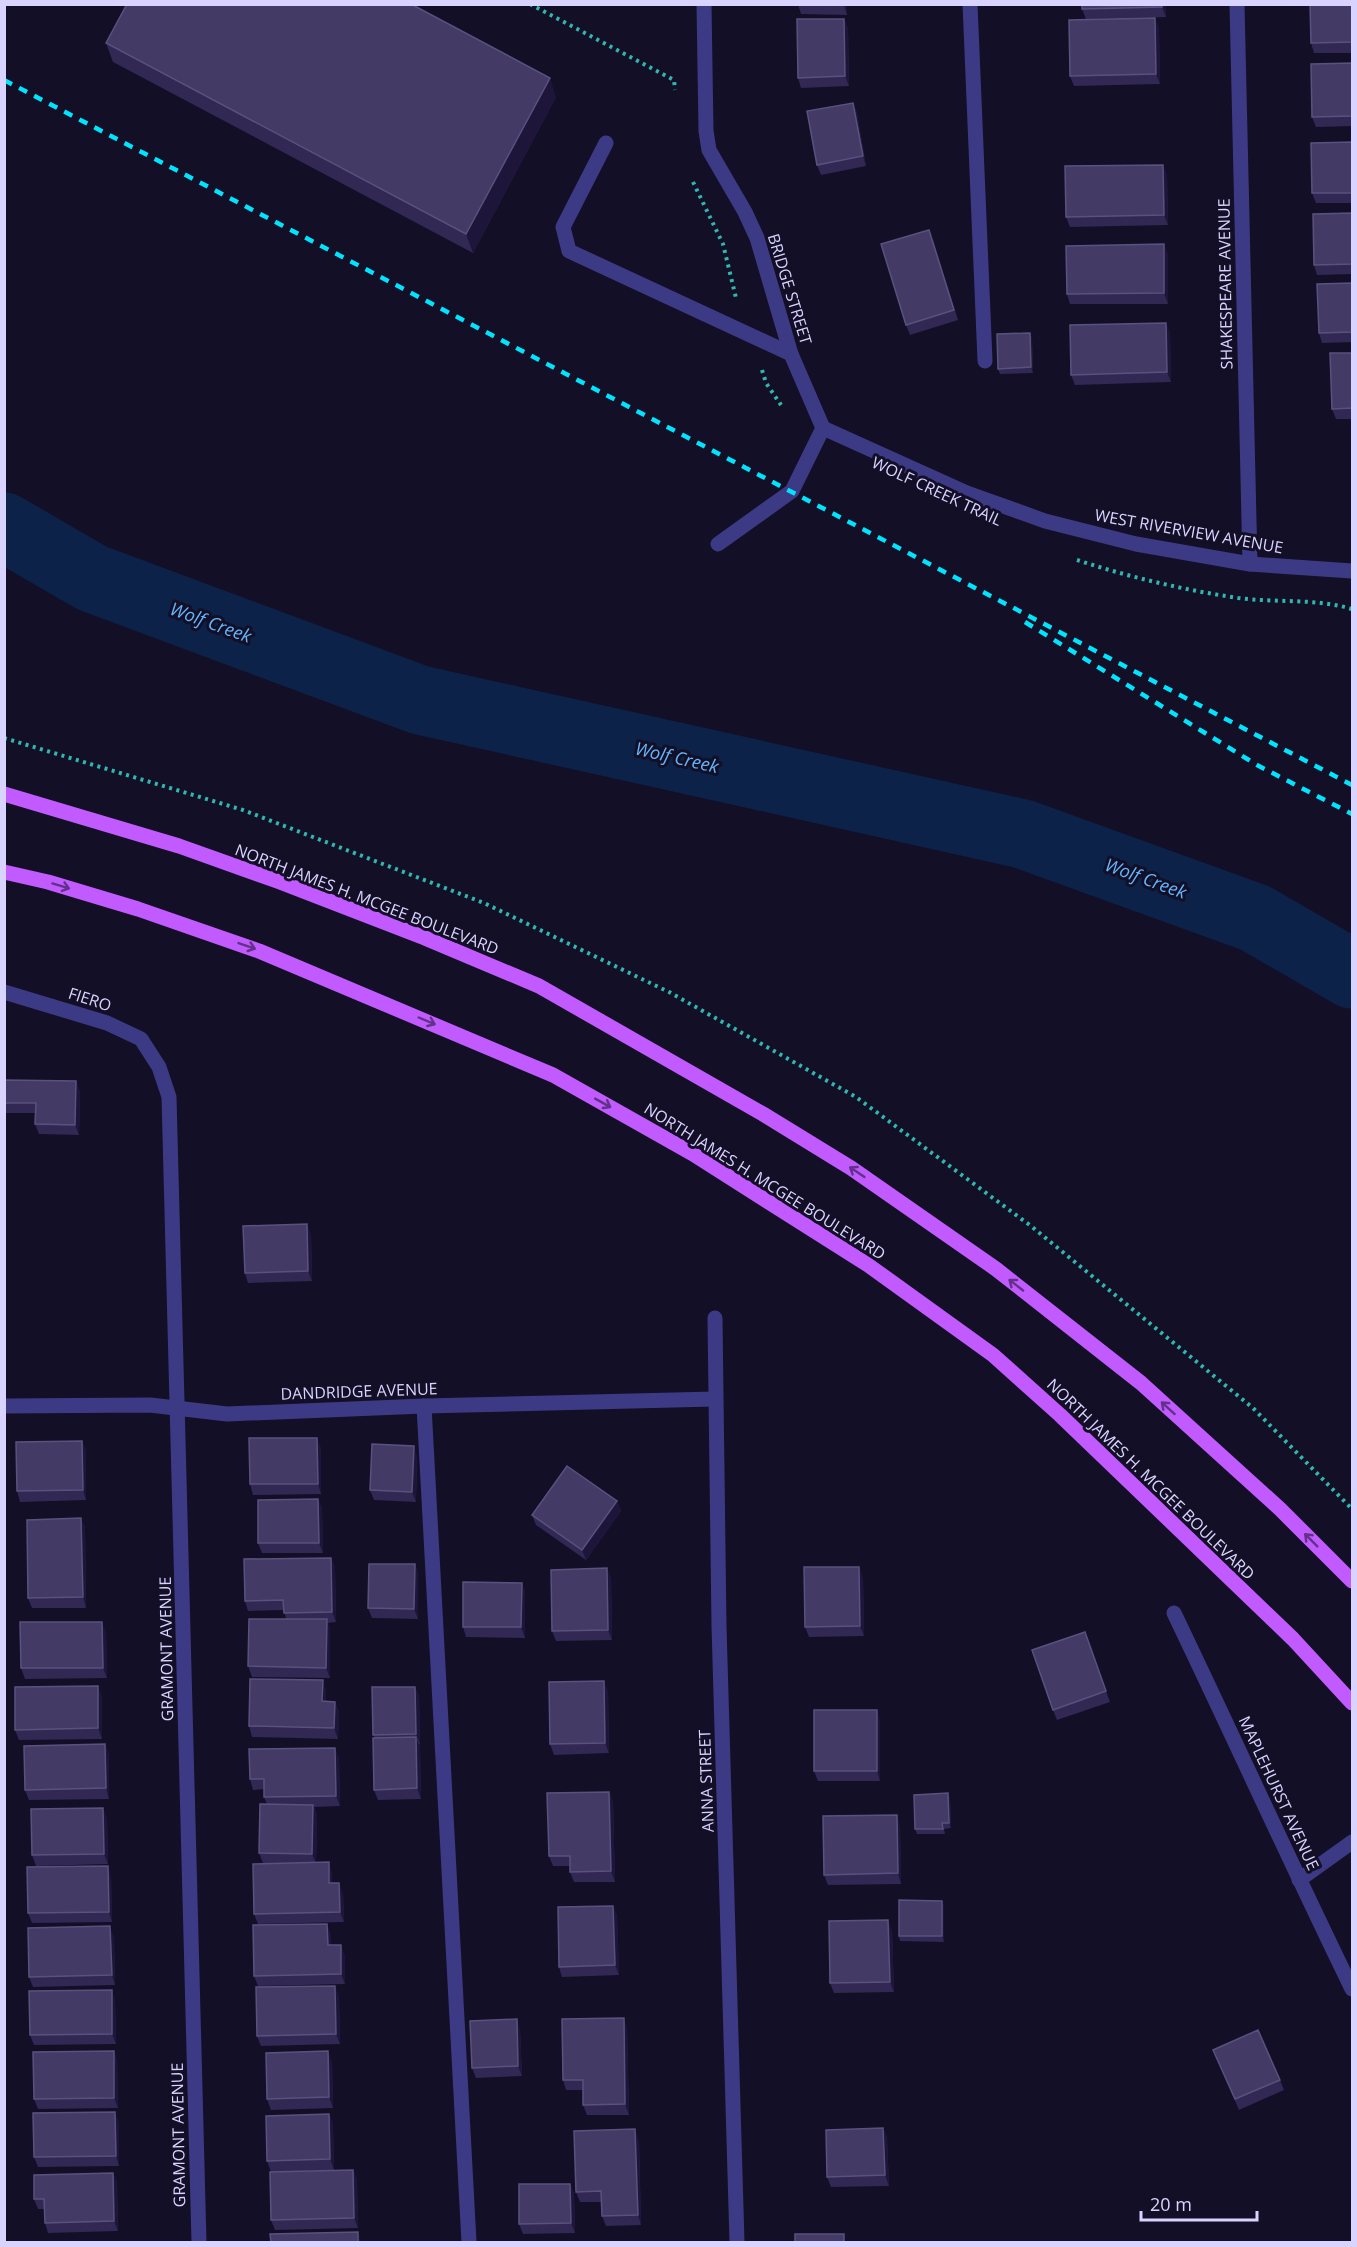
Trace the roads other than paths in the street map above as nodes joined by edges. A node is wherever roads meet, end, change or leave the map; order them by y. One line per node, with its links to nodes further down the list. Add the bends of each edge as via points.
1 (704, 4): 5 (street, BRIDGE STREET, via 709,150 757,238)
2 (970, 4): 6 (street)
3 (1237, 4): 9 (street, SHAKESPEARE AVENUE)
4 (606, 143): 5 (street, via 563,227 569,251)
5 (791, 354): 7 (street, BRIDGE STREET)
6 (985, 361)
7 (820, 433): 8 (street, via 792,491); 9 (street, WEST RIVERVIEW AVENUE, via 1045,521 1136,544)
8 (718, 544)
9 (1250, 564): 10 (street, WEST RIVERVIEW AVENUE)
10 (1353, 571)
11 (4, 794): 20 (main road, NORTH JAMES H. MCGEE BOULEVARD, one-way to 11, via 1141,1383 996,1269 851,1168 763,1114 539,986 280,882 179,846)
12 (4, 872): 22 (main road, NORTH JAMES H. MCGEE BOULEVARD, one-way to 22, via 138,909 259,951 552,1075 693,1154 868,1265 993,1355 1293,1639)
13 (4, 992): 14 (street, FIERO, via 107,1023 141,1039)
14 (153, 1058): 19 (street, GRAMONT AVENUE, via 169,1097)
15 (715, 1318): 16 (street, ANNA STREET)
16 (715, 1399): 18 (street, DANDRIDGE AVENUE); 28 (street, ANNA STREET)
17 (4, 1406): 19 (street, DANDRIDGE AVENUE)
18 (424, 1406): 19 (street, DANDRIDGE AVENUE, via 227,1413); 27 (street)
19 (177, 1408): 26 (street, GRAMONT AVENUE)
20 (1353, 1581)
21 (1174, 1613): 24 (street, MAPLEHURST AVENUE)
22 (1353, 1703)
23 (1353, 1842): 24 (street)
24 (1299, 1880): 25 (street, MAPLEHURST AVENUE)
25 (1353, 1989)
26 (199, 2242)
27 (469, 2242)
28 (737, 2242)

